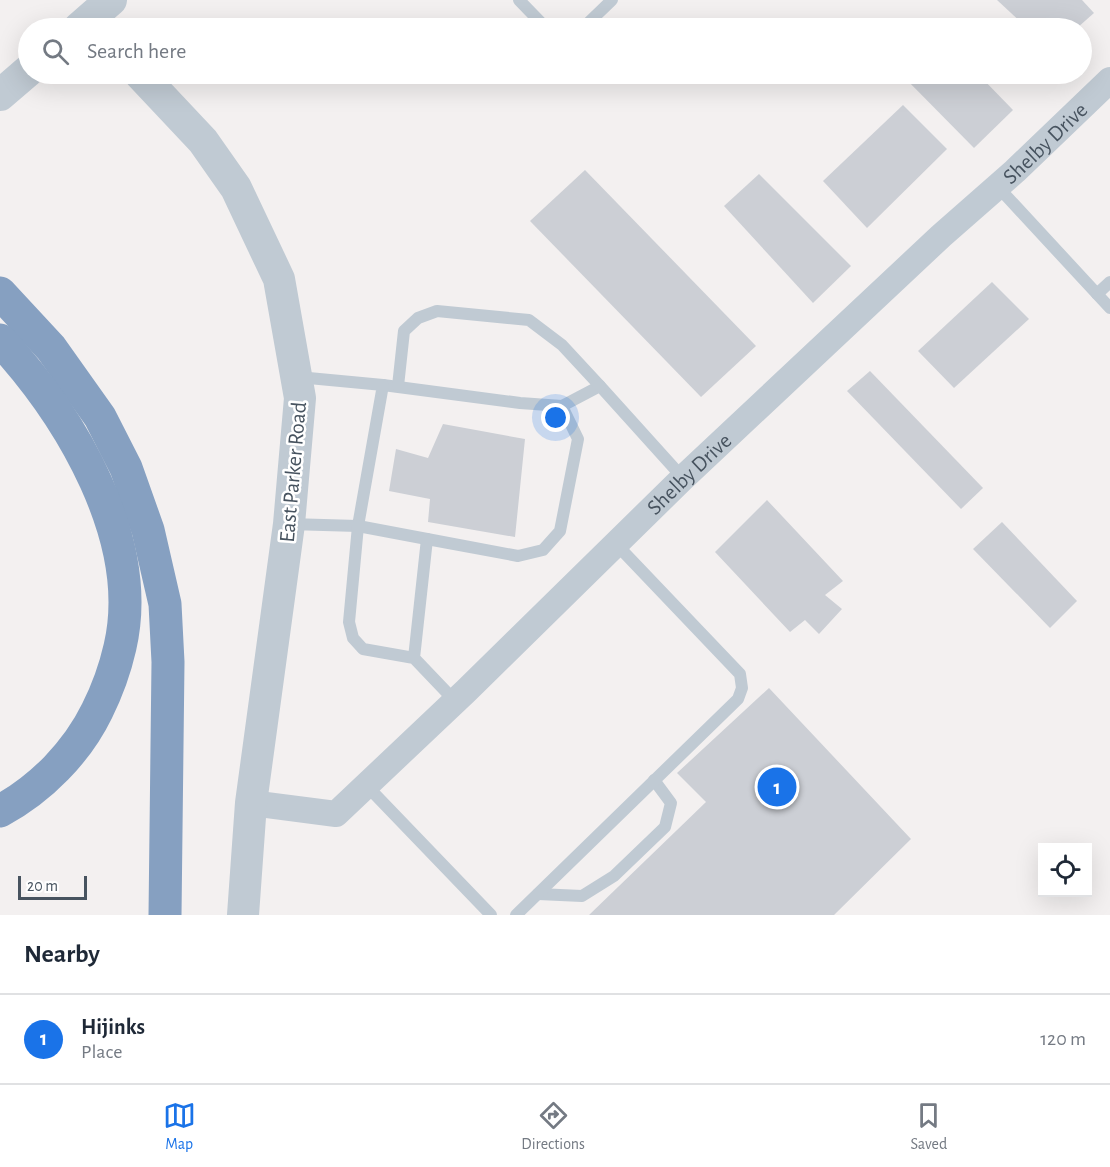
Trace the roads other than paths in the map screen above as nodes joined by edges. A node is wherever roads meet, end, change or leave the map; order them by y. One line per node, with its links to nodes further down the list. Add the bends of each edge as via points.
1 (519, 0): 3 (lane)
2 (612, 0): 4 (lane)
3 (536, 18)
4 (593, 18)
5 (18, 80): 8 (street)
6 (1110, 80): 9 (street, Shelby Drive)
7 (149, 84): 15 (street, East Parker Road, via 203,141 236,188 279,279)
8 (0, 96)
9 (998, 187): 12 (lane); 20 (street, Shelby Drive)
10 (1110, 282): 12 (lane)
11 (0, 293): 32 (highway, via 51,348 100,417 126,468 148,530 165,604 168,662)
12 (1097, 294): 13 (lane)
13 (1110, 308)
14 (0, 340): 30 (highway, via 53,407 90,471 118,544 124,602 121,646 93,719 78,744 55,769)
15 (298, 377): 16 (lane); 21 (street, East Parker Road, via 300,398)
16 (383, 385): 17 (lane); 22 (lane)
17 (398, 386): 18 (lane, via 404,331 418,318 437,311 529,320 562,345); 19 (lane)
18 (600, 386): 19 (lane); 20 (lane)
19 (562, 406): 23 (lane, via 578,438 560,531 543,550 518,556)
20 (683, 478): 24 (street, Shelby Drive)
21 (289, 524): 22 (lane); 29 (street, East Parker Road)
22 (358, 526): 23 (lane); 25 (lane, via 349,622 353,638 363,649)
23 (427, 539): 25 (lane)
24 (616, 544): 26 (street, Shelby Drive); 27 (lane, via 740,674 742,688 738,699)
25 (414, 658): 26 (lane)
26 (455, 701): 28 (street, Shelby Drive)
27 (654, 780): 31 (lane); 31 (lane, via 671,804 665,827 614,876 582,896)
28 (366, 785): 29 (street, Shelby Drive, via 336,814); 34 (lane)
29 (251, 803): 33 (street, East Parker Road)
30 (0, 811)
31 (538, 894): 35 (lane)
32 (165, 915)
33 (243, 915)
34 (491, 915)
35 (516, 915)

